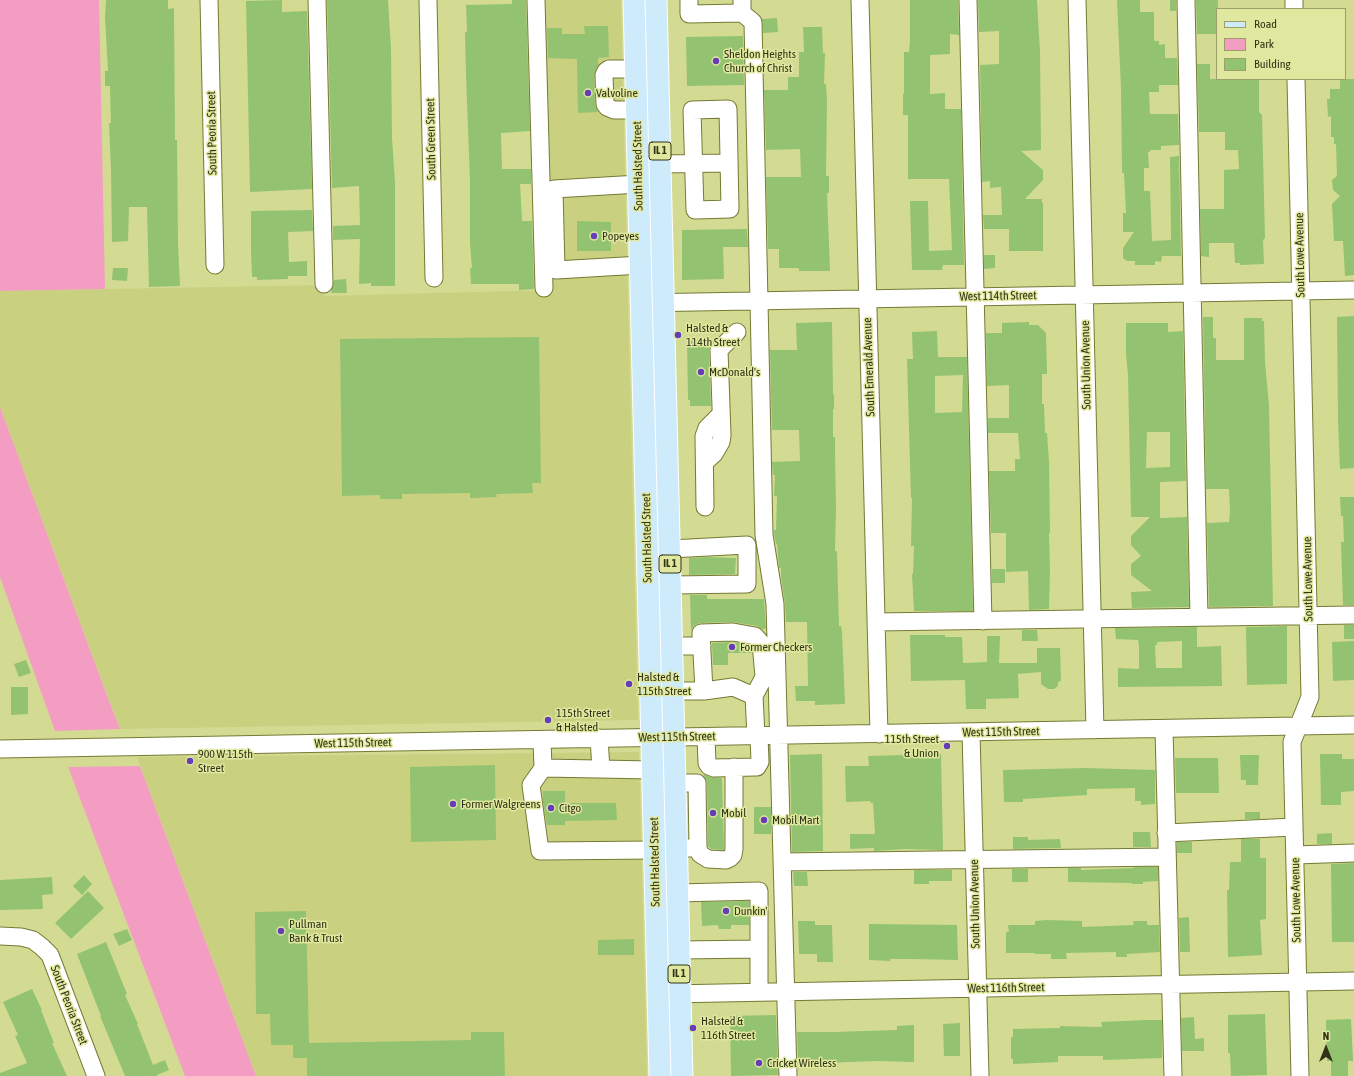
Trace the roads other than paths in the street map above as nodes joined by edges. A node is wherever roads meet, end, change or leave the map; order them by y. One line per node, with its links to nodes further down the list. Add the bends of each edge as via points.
1 (209, 0): 20 (street, South Peoria Street)
2 (318, 0): 23 (street)
3 (428, 0): 22 (street, South Green Street)
4 (536, 0): 24 (street)
5 (634, 0): 13 (main road, South Halsted Street / IL 1)
6 (656, 0): 18 (main road, South Halsted Street / IL 1)
7 (689, 0): 12 (street, via 689,14)
8 (860, 0): 30 (street, South Emerald Avenue)
9 (968, 0): 29 (street)
10 (1077, 0): 28 (street, South Union Avenue)
11 (1186, 0): 27 (street)
12 (742, 7): 31 (street, via 753,22)
13 (636, 69): 15 (main road, South Halsted Street / IL 1); 15 (street, via 609,70 604,75 607,107 614,110)
14 (1296, 80): 26 (street, South Lowe Avenue)
15 (637, 110): 19 (main road, South Halsted Street / IL 1)
16 (693, 163): 17 (street); 17 (street, via 695,210 730,209); 17 (street, via 692,110 728,109); 18 (street)
17 (729, 163)
18 (660, 164): 33 (main road, South Halsted Street / IL 1)
19 (639, 184): 21 (main road, South Halsted Street / IL 1); 21 (street, via 554,189 556,270)
20 (215, 265)
21 (641, 265): 32 (main road, South Halsted Street / IL 1)
22 (434, 278)
23 (324, 284)
24 (544, 288)
25 (1354, 290): 26 (street, West 114th Street)
26 (1301, 291): 27 (street, West 114th Street); 39 (street, South Lowe Avenue)
27 (1193, 293): 28 (street, West 114th Street); 40 (street)
28 (1084, 295): 29 (street, West 114th Street); 41 (street, South Union Avenue)
29 (975, 297): 30 (street, West 114th Street); 42 (street)
30 (867, 299): 31 (street, West 114th Street); 43 (street, South Emerald Avenue)
31 (758, 300): 33 (street, West 114th Street); 55 (street, via 764,535 775,604)
32 (641, 302): 33 (street, West 114th Street); 60 (main road, South Halsted Street / IL 1)
33 (664, 302): 36 (main road, South Halsted Street / IL 1)
34 (737, 332): 35 (street, via 719,350 722,414 707,428 704,436)
35 (705, 507)
36 (670, 549): 37 (main road, South Halsted Street / IL 1); 37 (street, via 746,545 747,584)
37 (671, 585): 44 (main road, South Halsted Street / IL 1)
38 (1354, 615): 39 (street)
39 (1308, 616): 40 (street); 50 (street, South Lowe Avenue, via 1310,697)
40 (1199, 617): 41 (street)
41 (1092, 619): 42 (street); 52 (street, South Union Avenue)
42 (983, 620): 43 (street)
43 (876, 622): 54 (street, South Emerald Avenue)
44 (672, 646): 45 (street); 46 (main road, South Halsted Street / IL 1)
45 (702, 646): 47 (street); 48 (street, via 700,633 733,632 755,636 761,643 764,677)
46 (673, 691): 47 (street); 57 (main road, South Halsted Street / IL 1)
47 (704, 691): 48 (street, via 733,687)
48 (754, 696): 56 (street)
49 (1354, 725): 50 (street, West 115th Street)
50 (1299, 726): 51 (street, West 115th Street); 70 (street, South Lowe Avenue, via 1292,742)
51 (1164, 729): 52 (street, West 115th Street); 71 (street)
52 (1095, 730): 53 (street, West 115th Street)
53 (971, 732): 54 (street, West 115th Street); 78 (street, South Union Avenue)
54 (879, 734): 55 (street, West 115th Street)
55 (779, 735): 56 (street, West 115th Street); 79 (street)
56 (757, 736): 58 (street, West 115th Street); 64 (street, via 760,764 757,767)
57 (674, 737): 58 (street, West 115th Street); 60 (street, West 115th Street); 68 (main road, South Halsted Street / IL 1)
58 (706, 737): 63 (street)
59 (599, 738): 60 (street, West 115th Street); 61 (street, West 115th Street); 66 (street)
60 (652, 738): 67 (main road, South Halsted Street / IL 1)
61 (542, 740): 62 (street, West 115th Street); 65 (street)
62 (0, 749)
63 (709, 766): 64 (street); 69 (street)
64 (734, 767): 73 (street, via 733,856 726,860 708,859 700,854)
65 (543, 768): 66 (street); 74 (street, via 531,785 540,851)
66 (601, 769): 67 (street)
67 (653, 770): 74 (main road, South Halsted Street / IL 1)
68 (675, 783): 69 (street); 72 (main road, South Halsted Street / IL 1)
69 (697, 783): 73 (street)
70 (1294, 827): 71 (street); 76 (street, South Lowe Avenue)
71 (1166, 833): 77 (street)
72 (676, 848): 73 (street); 80 (main road, South Halsted Street / IL 1)
73 (698, 848)
74 (655, 850): 90 (main road, South Halsted Street / IL 1)
75 (1354, 853): 76 (street)
76 (1295, 855): 84 (street, South Lowe Avenue)
77 (1167, 857): 78 (street); 86 (street)
78 (974, 859): 79 (street); 87 (street, South Union Avenue)
79 (782, 862): 89 (street)
80 (677, 893): 82 (street, via 759,891); 83 (main road, South Halsted Street / IL 1)
81 (0, 936): 92 (street, South Peoria Street, via 33,940 50,955)
82 (759, 949): 83 (street); 88 (street)
83 (679, 950): 91 (main road, South Halsted Street / IL 1)
84 (1298, 982): 85 (street, West 116th Street); 86 (street, West 116th Street); 98 (street, South Lowe Avenue)
85 (1354, 982)
86 (1170, 985): 87 (street, West 116th Street); 97 (street)
87 (978, 988): 89 (street, West 116th Street); 96 (street, South Union Avenue)
88 (759, 992): 89 (street, West 116th Street); 91 (street, West 116th Street)
89 (786, 992): 95 (street)
90 (658, 994): 91 (street, West 116th Street); 93 (main road, South Halsted Street / IL 1)
91 (680, 994): 94 (main road, South Halsted Street / IL 1)
92 (96, 1076)
93 (660, 1076)
94 (682, 1076)
95 (788, 1076)
96 (980, 1076)
97 (1173, 1076)
98 (1300, 1076)

